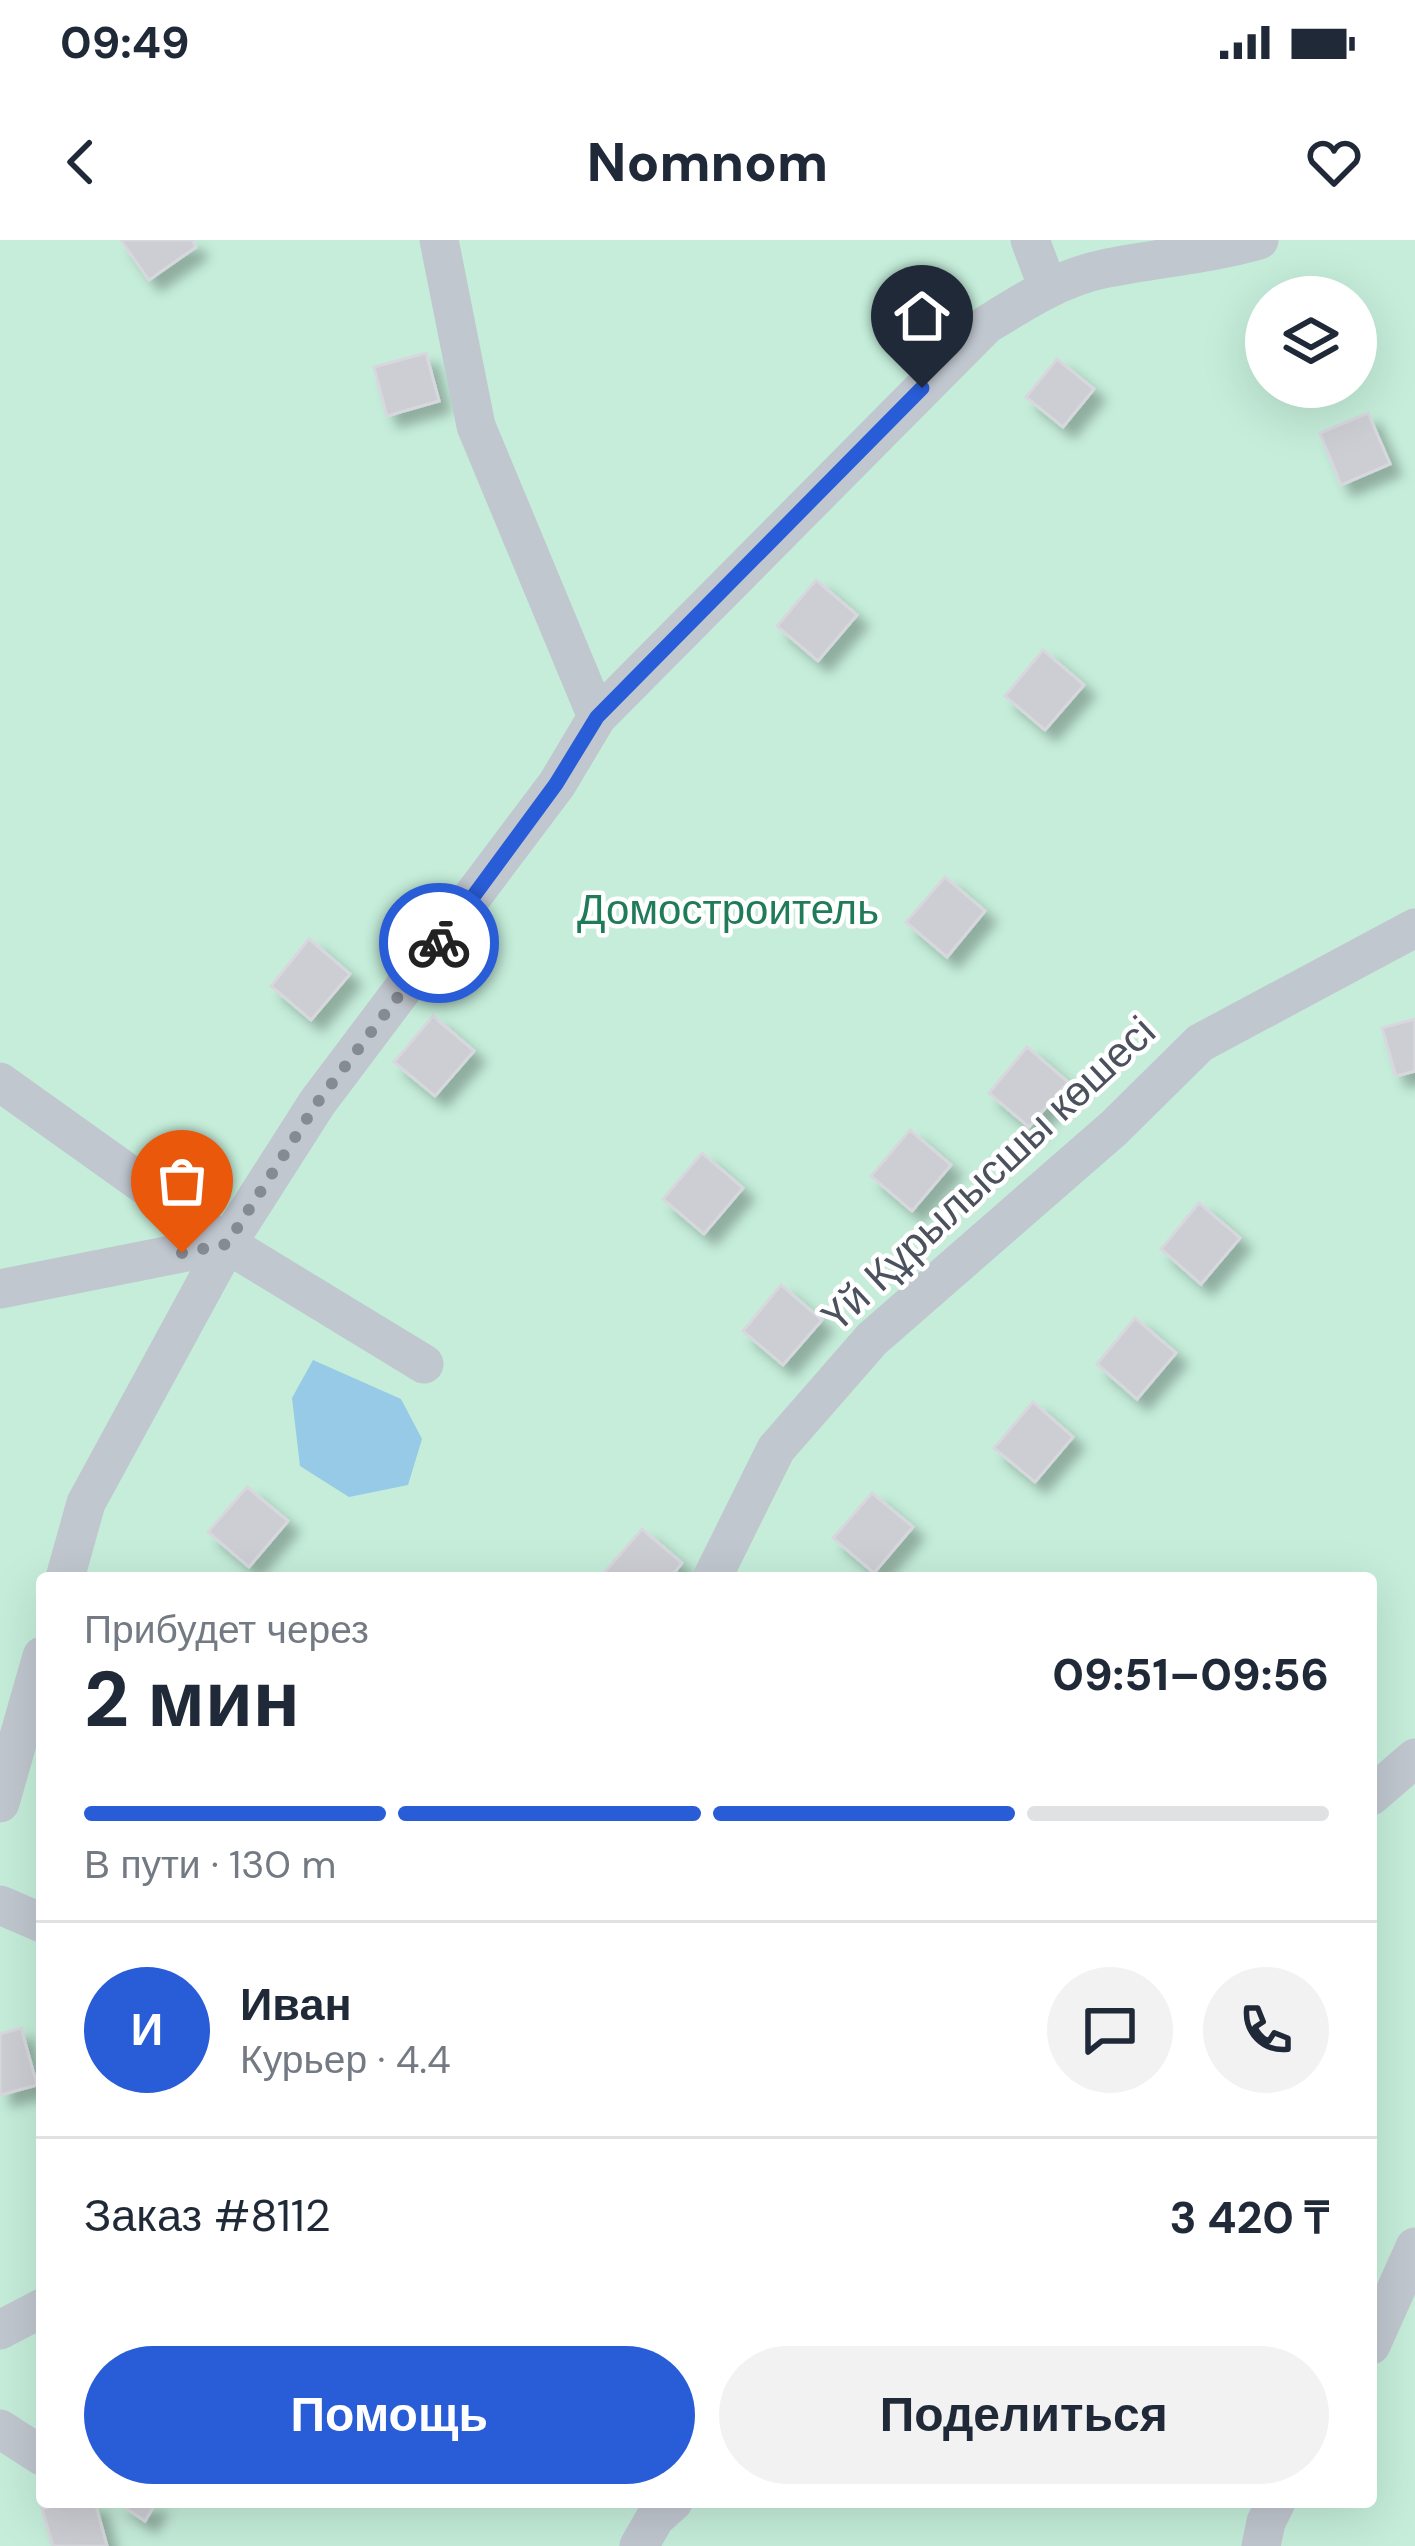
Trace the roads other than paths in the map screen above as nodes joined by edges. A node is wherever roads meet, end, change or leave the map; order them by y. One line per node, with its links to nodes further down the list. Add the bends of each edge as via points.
1 (439, 240): 5 (street, via 476,426)
2 (1030, 240): 4 (street)
3 (1259, 240): 4 (street, via 1100,269)
4 (1048, 287): 5 (street, via 986,325)
5 (597, 717): 8 (street, via 556,784 317,1103)
6 (1415, 928): 12 (street, Үй Құрылысшы көшесі, via 1200,1043 872,1339 776,1449)
7 (0, 1082): 8 (street)
8 (227, 1244): 9 (street); 10 (street); 11 (street, via 86,1503)
9 (0, 1289)
10 (424, 1364)
11 (67, 1572)
12 (715, 1572)
13 (36, 1677): 16 (street)
14 (1415, 1759): 15 (street)
15 (1377, 1791)
16 (0, 1803)
17 (0, 1905): 18 (street)
18 (36, 1920)
19 (1415, 2247): 22 (street)
20 (36, 2311): 21 (street)
21 (0, 2330)
22 (1377, 2331)
23 (0, 2429): 24 (street)
24 (36, 2452)
25 (667, 2508): 27 (street)
26 (1273, 2508): 28 (street)
27 (639, 2546)
28 (1261, 2546)

